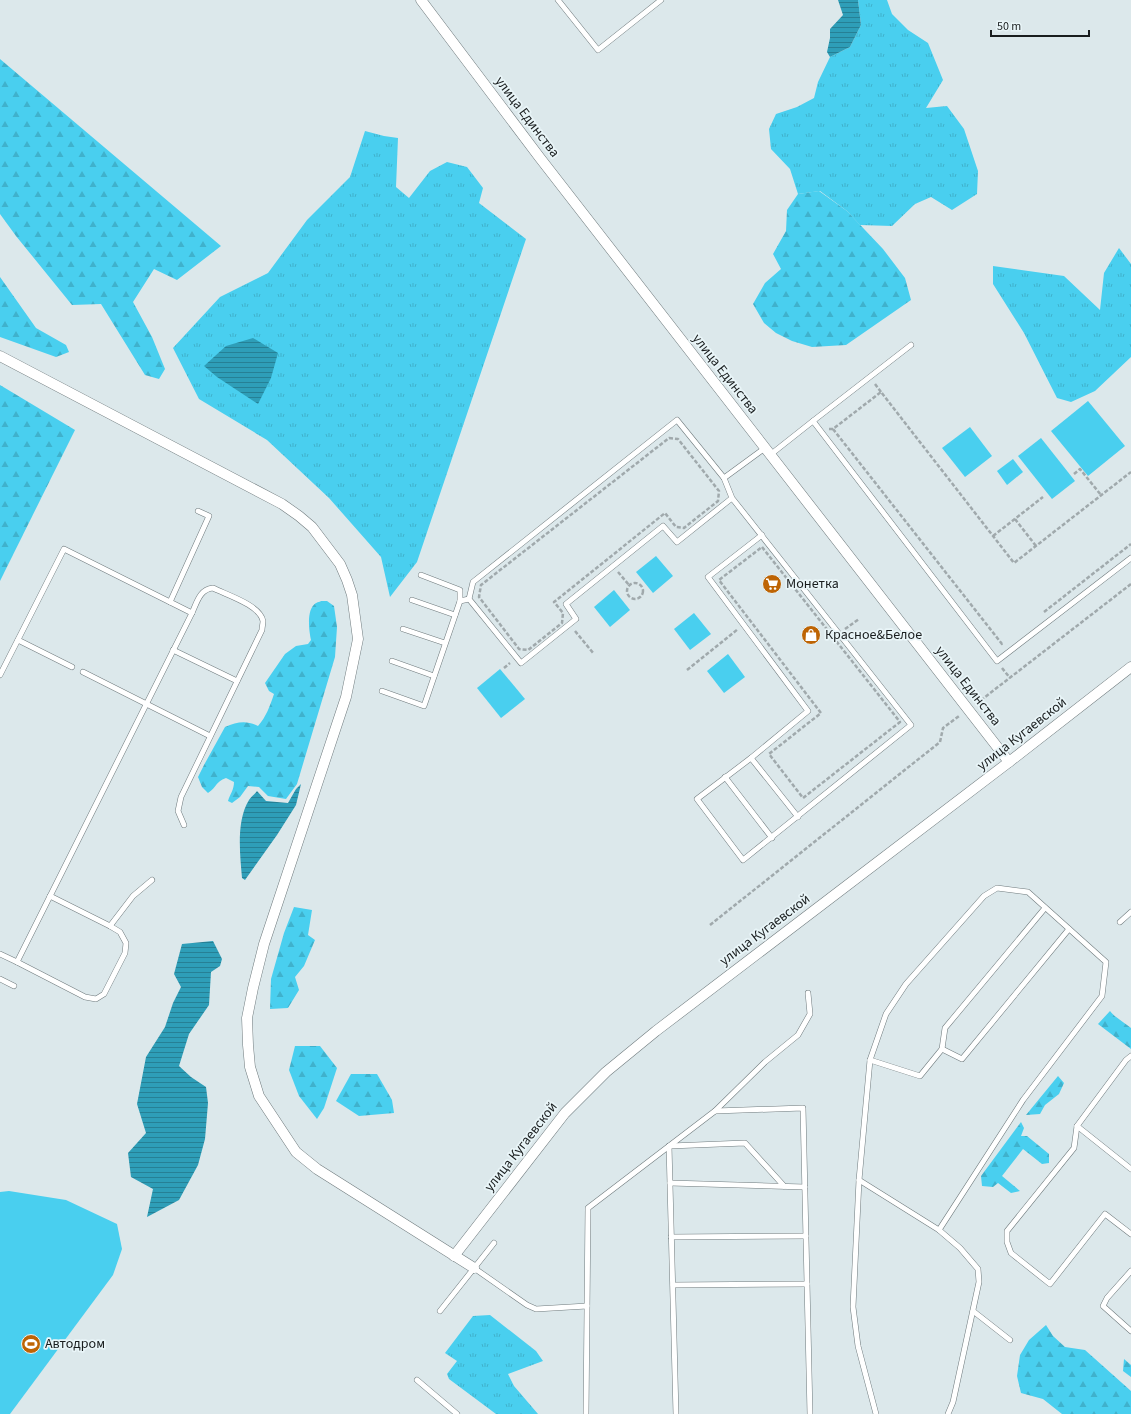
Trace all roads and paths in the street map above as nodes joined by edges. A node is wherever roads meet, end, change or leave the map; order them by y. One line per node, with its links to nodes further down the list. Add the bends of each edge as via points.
1 (422, 0): 7 (street, улица Единства, via 540,158)
2 (558, 0): 3 (lane, via 598,50)
3 (662, 0)
4 (911, 345): 6 (lane)
5 (0, 356): 88 (street, via 282,504 312,527 340,564 352,595 358,638 346,697 264,944 247,1018 250,1067 259,1096 296,1152 317,1169)
6 (813, 421): 7 (lane); 20 (lane, via 997,661)
7 (768, 451): 10 (lane); 51 (street, улица Единства)
8 (1131, 472): 11 (path)
9 (1074, 474): 11 (path, via 1080,469)
10 (724, 478): 13 (lane); 24 (lane, via 677,420 473,582)
11 (1101, 495): 19 (path)
12 (1043, 497): 15 (path)
13 (732, 498): 16 (lane); 33 (lane, via 677,542 663,526 566,604 576,619)
14 (198, 511): 27 (lane, via 209,516)
15 (1015, 519): 17 (path); 19 (path)
16 (762, 535): 34 (lane, via 708,577); 56 (lane, via 911,725)
17 (993, 536): 19 (path, via 1014,563); 37 (path, via 881,392 834,428 1002,644)
18 (1131, 544): 30 (path)
19 (1036, 546)
20 (1131, 558)
21 (421, 575): 26 (lane, via 460,590)
22 (1131, 584): 51 (path)
23 (632, 598): 23 (path, via 628,594 628,588 633,584 640,585 642,595 639,598)
24 (469, 599): 26 (lane); 33 (lane, via 521,663)
25 (412, 600): 29 (lane)
26 (460, 601): 29 (lane)
27 (170, 602): 28 (lane); 36 (lane, via 64,549)
28 (192, 613): 39 (lane); 48 (lane, via 201,594 213,588 255,608 261,615 262,630)
29 (455, 615): 38 (lane)
30 (1039, 616)
31 (750, 620): 31 (path, via 719,580 762,547 900,722 804,798 769,754 821,713); 34 (path)
32 (562, 623): 32 (path, via 528,650 519,649 479,597 481,585 669,438 678,439 719,492 718,501 684,528 676,527 665,513 554,602 563,613); 33 (path)
33 (570, 624): 40 (path)
34 (744, 624): 44 (path); 53 (lane, via 808,711)
35 (403, 629): 38 (lane)
36 (18, 640): 42 (lane); 46 (lane)
37 (1008, 640)
38 (445, 643): 47 (lane)
39 (173, 650): 48 (lane); 50 (lane)
40 (594, 654)
41 (392, 661): 47 (lane)
42 (72, 667)
43 (1131, 667): 54 (street, улица Кугаевской)
44 (687, 670)
45 (83, 672): 50 (lane)
46 (0, 675)
47 (434, 676): 49 (lane, via 424,706)
48 (237, 681): 52 (lane)
49 (382, 691)
50 (146, 704): 52 (lane); 60 (lane)
51 (968, 710): 54 (street, улица Единства); 64 (path, via 943,728 940,742)
52 (210, 736): 57 (lane, via 181,797 178,811)
53 (751, 758): 55 (lane); 56 (lane)
54 (1009, 762): 88 (street, улица Кугаевской, via 656,1031 606,1072 565,1113)
55 (725, 777): 58 (lane); 58 (lane, via 696,799 738,854 743,860)
56 (798, 817): 58 (lane)
57 (184, 825)
58 (772, 838)
59 (152, 880): 65 (lane, via 133,896)
60 (50, 896): 65 (lane); 68 (lane)
61 (1045, 908): 66 (lane); 72 (lane, via 945,1028); 74 (lane, via 1028,892 997,888 984,896 906,984 886,1014)
62 (1131, 912): 63 (lane)
63 (1120, 922)
64 (710, 925)
65 (110, 926): 68 (lane, via 120,932 126,943 126,953 104,994 96,999 85,997)
66 (1069, 929): 72 (lane, via 962,1059); 83 (lane, via 1106,962 1102,996 1023,1100)
67 (0, 954): 68 (lane)
68 (17, 962)
69 (0, 979): 70 (lane)
70 (14, 986)
71 (808, 994): 75 (lane, via 810,1014 798,1035 764,1062)
72 (942, 1049): 74 (lane, via 920,1076)
73 (1131, 1056): 76 (lane)
74 (870, 1060): 79 (lane)
75 (715, 1111): 77 (lane); 82 (lane, via 804,1108)
76 (1077, 1126): 78 (lane); 84 (lane, via 1074,1148 1007,1231 1011,1253 1050,1284 1105,1214)
77 (669, 1146): 80 (lane); 81 (lane, via 745,1143); 93 (lane, via 588,1208)
78 (1131, 1169)
79 (859, 1180): 83 (lane); 103 (lane, via 853,1307 858,1346)
80 (670, 1183): 81 (lane); 85 (lane)
81 (784, 1186): 82 (lane)
82 (805, 1187): 86 (lane)
83 (939, 1230): 95 (lane, via 960,1248 978,1269 979,1282)
84 (1131, 1234)
85 (672, 1236): 86 (lane); 91 (lane)
86 (806, 1236): 92 (lane)
87 (494, 1243): 89 (lane)
88 (454, 1256): 89 (street)
89 (474, 1268): 93 (lane, via 536,1309); 94 (lane)
90 (1131, 1271): 96 (lane, via 1107,1298 1104,1306)
91 (673, 1284): 92 (lane); 101 (lane)
92 (807, 1284): 102 (lane)
93 (587, 1306): 100 (lane)
94 (440, 1311)
95 (973, 1311): 97 (lane); 104 (lane, via 953,1402)
96 (1131, 1331)
97 (1010, 1340)
98 (416, 1380): 99 (lane)
99 (457, 1414)
100 (586, 1414)
101 (676, 1414)
102 (810, 1414)
103 (876, 1414)
104 (948, 1414)

